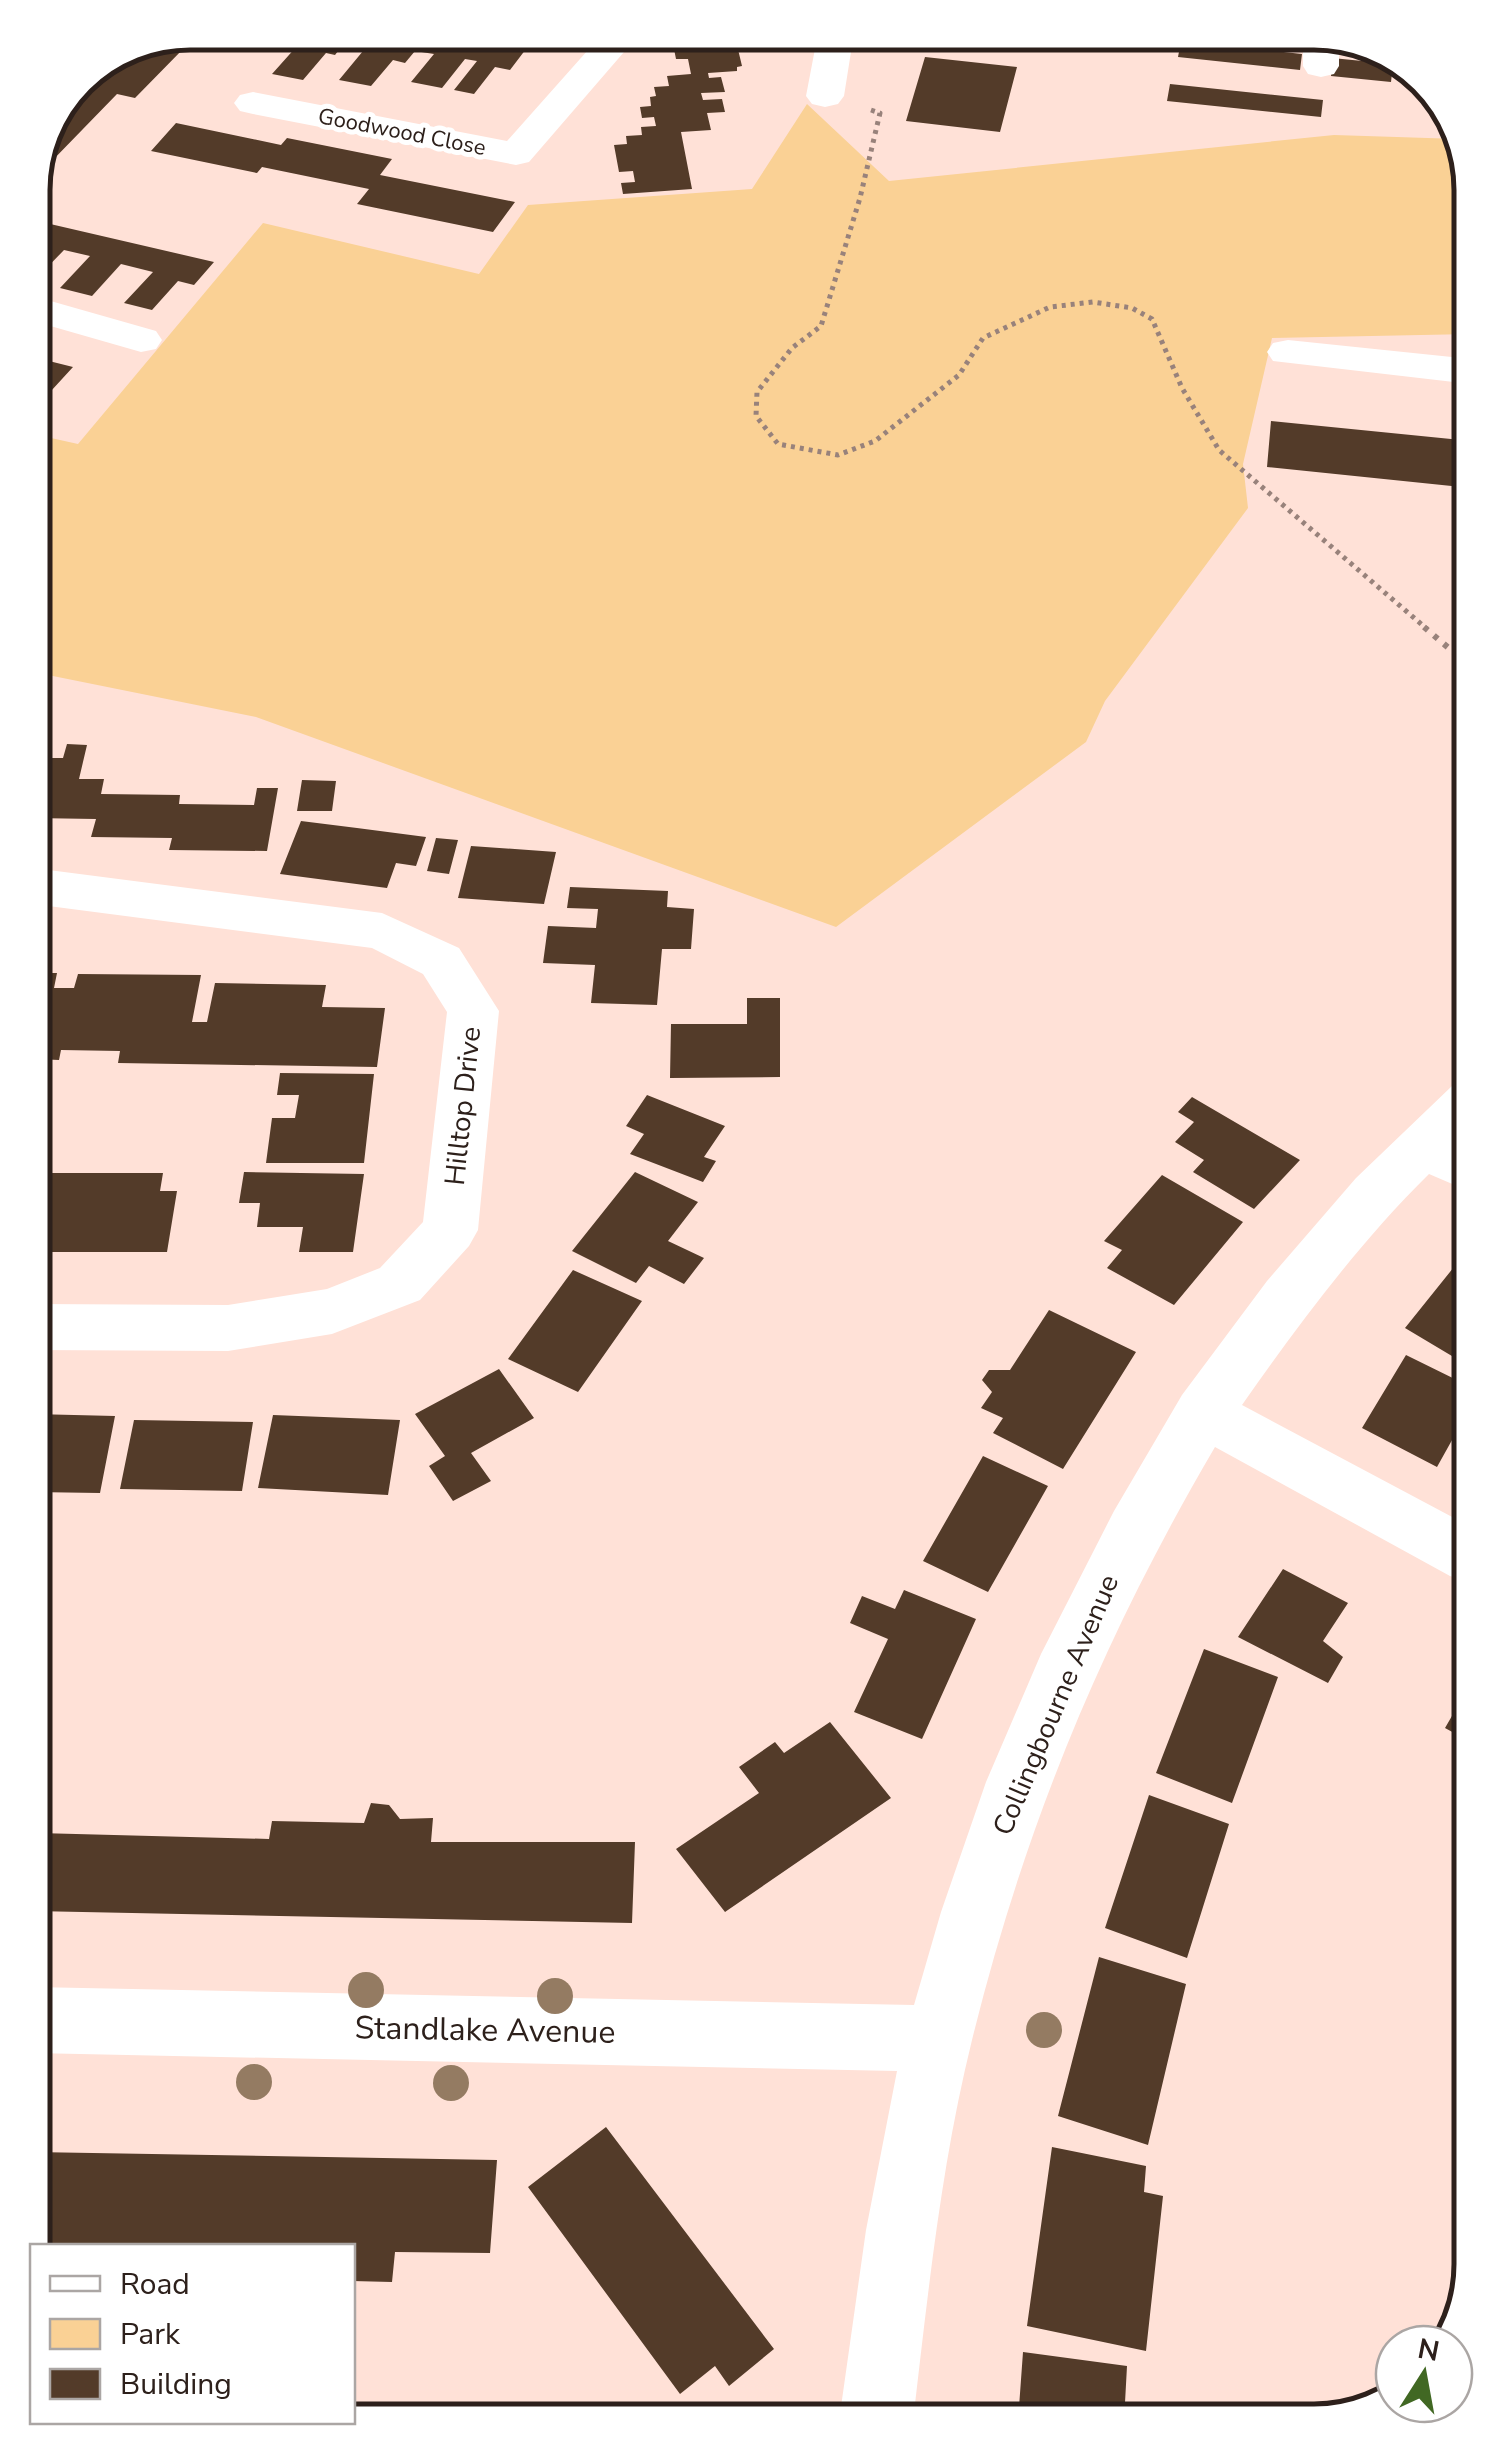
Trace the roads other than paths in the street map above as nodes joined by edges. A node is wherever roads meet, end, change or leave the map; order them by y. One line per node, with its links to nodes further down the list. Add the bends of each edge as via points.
1 (606, 50): 4 (street, Goodwood Close, via 516,154)
2 (833, 50): 3 (street)
3 (825, 96)
4 (253, 103)
5 (50, 313): 6 (street)
6 (141, 340)
7 (1288, 352): 8 (street)
8 (1366, 362): 9 (street); 10 (street)
9 (1454, 370)
10 (1366, 406)
11 (50, 888): 13 (street, Hilltop Drive, via 382,931 442,962 472,1010 450,1230 400,1284 332,1310 228,1328)
12 (1447, 1158): 14 (street, Collingbourne Avenue, via 1317,1260)
13 (50, 1328)
14 (1202, 1412): 15 (street); 17 (street, Collingbourne Avenue, via 1126,1544 1056,1696 996,1840)
15 (1454, 1546)
16 (50, 2020): 17 (street, Standlake Avenue)
17 (938, 2040): 18 (street, Collingbourne Avenue, via 894,2263)
18 (878, 2404)

